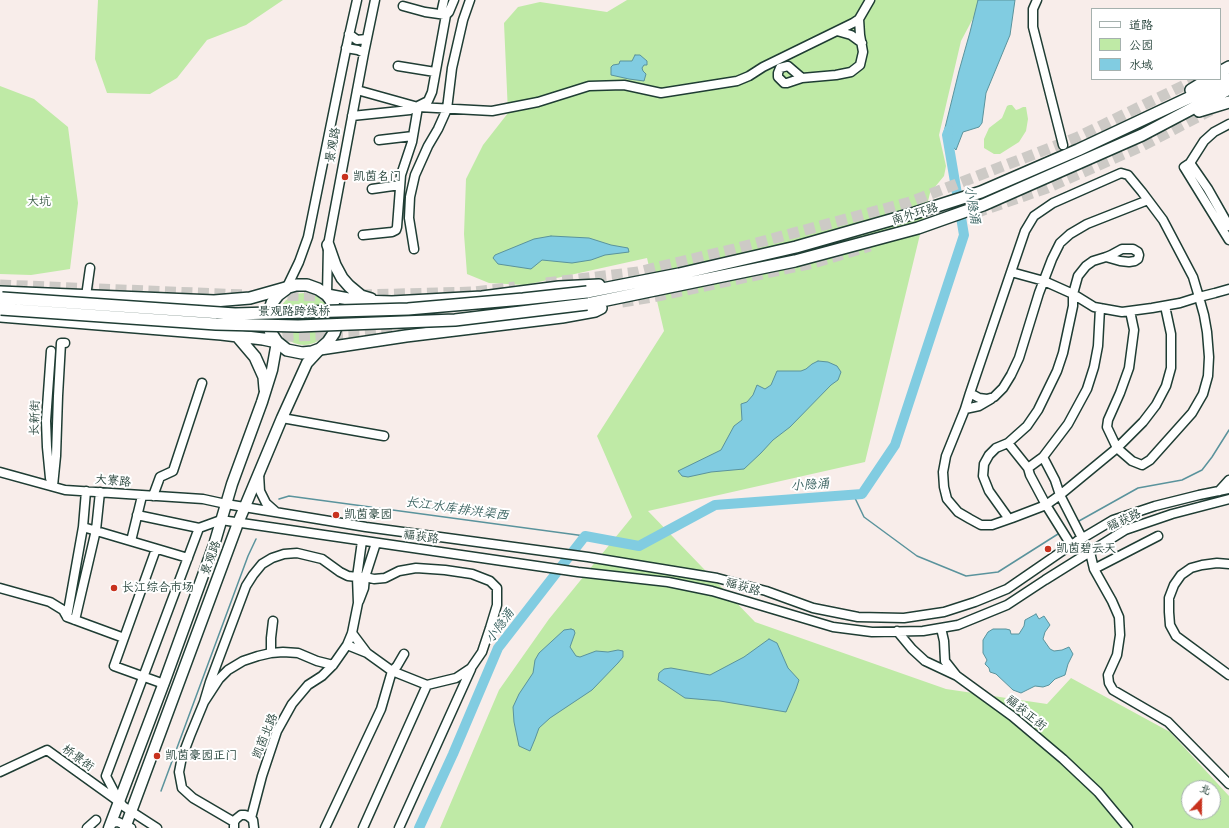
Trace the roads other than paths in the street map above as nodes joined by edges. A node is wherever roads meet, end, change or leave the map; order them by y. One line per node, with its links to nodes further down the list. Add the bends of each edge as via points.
1 (357, 0): 12 (street)
2 (375, 0): 13 (street, 景观路)
3 (444, 0): 9 (street, via 443,12)
4 (454, 0): 9 (street)
5 (470, 0): 26 (street, via 452,68)
6 (870, 0): 10 (street)
7 (1037, 0): 33 (street, via 1033,10 1033,27)
8 (403, 6): 9 (street)
9 (446, 15): 18 (street)
10 (859, 19): 11 (street); 14 (street)
11 (837, 31): 14 (street, via 851,35); 26 (street, via 737,81 661,93 624,85 589,86 538,102 492,111)
12 (349, 34): 13 (street, via 357,40); 15 (street)
13 (366, 39): 16 (street, 景观路)
14 (862, 43): 19 (street, via 860,65 850,72)
15 (346, 48): 16 (street); 48 (street, via 308,237)
16 (364, 53): 23 (street, 景观路)
17 (398, 66): 18 (street)
18 (435, 72): 25 (street, via 430,98)
19 (803, 78)
20 (1229, 79): 27 (highway, 南外环路)
21 (1207, 80): 27 (highway)
22 (1229, 89): 29 (highway, 南外环路)
23 (357, 90): 25 (street); 28 (street, 景观路)
24 (1229, 102): 29 (highway)
25 (418, 107): 26 (street); 28 (street); 31 (street)
26 (447, 109): 42 (street, via 415,176 410,197)
27 (1154, 115): 47 (highway, 南外环路, via 981,192 796,247)
28 (352, 116): 41 (street, 景观路)
29 (1176, 118): 54 (highway, 南外环路, via 983,205 918,228 795,261)
30 (1229, 124): 34 (street, via 1204,141)
31 (413, 136): 32 (street); 35 (street)
32 (379, 140)
33 (1063, 145)
34 (1187, 165): 38 (street, via 1208,189); 40 (street)
35 (400, 185): 36 (street); 39 (street, via 396,230)
36 (372, 189)
37 (1148, 200): 45 (street, via 1128,175 1121,173 1053,203 1034,216 1017,251); 46 (street, via 1108,215 1070,234 1060,243); 55 (street, via 1163,220 1181,254 1193,277)
38 (1229, 226)
39 (363, 235)
40 (1229, 240)
41 (328, 245): 52 (street, 景观路); 57 (highway, via 335,265 349,286 361,296)
42 (414, 249)
43 (1106, 257): 51 (street, via 1086,266 1078,276)
44 (90, 268): 53 (street)
45 (1011, 272): 46 (street); 71 (street)
46 (1044, 280): 51 (street); 72 (street, via 1011,375 1004,388)
47 (626, 284): 50 (highway, 南外环路); 57 (highway, via 573,285 482,297)
48 (286, 289): 52 (highway, via 296,285 307,285 318,288); 56 (highway, via 250,298); 65 (highway, via 278,295 269,313 268,324)
49 (1229, 289): 55 (street)
50 (586, 292): 58 (highway, 景观路跨线桥, bridge, via 408,309 235,314)
51 (1074, 294): 61 (street); 76 (street, via 1063,353 1050,388 1027,426)
52 (327, 295): 57 (highway); 67 (highway, via 333,303 337,324 334,334)
53 (86, 296): 56 (highway); 58 (highway)
54 (627, 296): 59 (highway, 南外环路); 67 (highway, via 595,310 562,317)
55 (1199, 297): 60 (street); 77 (street, via 1209,357 1208,376 1203,394 1192,413 1150,460 1142,465 1136,463)
56 (214, 301): 63 (highway, via 236,306 244,320 241,330)
57 (375, 301)
58 (1, 304): 59 (highway, 景观路跨线桥, bridge, via 216,324 298,326 455,320); 63 (highway)
59 (588, 304)
60 (1165, 306): 62 (street); 77 (street, via 1171,334 1171,368 1166,386 1143,422)
61 (1100, 308): 62 (street); 78 (street, via 1098,346 1087,389 1068,424)
62 (1130, 311): 77 (street, via 1134,330 1129,368 1107,427)
63 (221, 334): 64 (highway)
64 (238, 337): 65 (highway); 70 (highway, via 255,357 264,377)
65 (277, 342): 67 (highway, via 294,352 312,352); 70 (main road, 景观路, via 272,370)
66 (65, 343): 83 (street, via 61,343 56,456)
67 (320, 349): 74 (main road, 景观路, via 307,363)
68 (51, 351): 83 (street, 长新街, via 46,422)
69 (202, 383): 90 (street, via 173,471 160,477)
70 (265, 389): 94 (main road, 景观路)
71 (970, 393): 72 (street, via 979,398); 73 (street)
72 (994, 398): 73 (street, via 979,406)
73 (965, 409): 99 (street, via 943,472 947,500 958,512 981,525 992,525)
74 (282, 418): 75 (street); 81 (main road, 景观路)
75 (384, 436)
76 (1008, 443): 79 (street); 99 (street, via 996,448 989,455 984,464 983,476 989,491)
77 (1117, 448): 88 (street)
78 (1043, 457): 79 (street); 88 (street)
79 (1028, 468): 95 (street)
80 (0, 472): 83 (street, 大寮路)
81 (259, 474): 96 (main road, 景观路); 97 (street, via 260,491 266,503)
82 (1229, 480): 86 (street)
83 (51, 485): 85 (street, 大寮路, via 65,490)
84 (1229, 489): 86 (street, 福获路)
85 (86, 491): 87 (street, 大寮路); 102 (street)
86 (1219, 491): 108 (street, 福获路, via 1162,504 1113,520)
87 (100, 492): 89 (street, 大寮路); 104 (street)
88 (1060, 495): 95 (street); 108 (street)
89 (142, 496): 90 (street, 大寮路); 98 (street)
90 (153, 496): 94 (street, 大寮路, via 203,499)
91 (1229, 499): 92 (street, 福获路)
92 (1219, 502): 93 (street); 111 (street, 福获路, via 1125,530)
93 (1229, 503)
94 (226, 504): 96 (street, 福获路); 100 (main road, 景观路)
95 (1046, 505): 99 (street); 108 (street)
96 (245, 507): 97 (street, 福获路); 101 (main road, 景观路)
97 (277, 512): 108 (street, 福获路, via 717,578 766,591 814,608 858,617 904,618 944,612 975,602 1007,589)
98 (137, 515): 103 (street); 106 (street)
99 (1009, 519)
100 (221, 520): 101 (street, 福获路); 103 (street); 134 (main road, 景观路)
101 (238, 523): 107 (street, 福获路); 140 (main road, 景观路)
102 (82, 527): 104 (street); 117 (street)
103 (199, 528): 112 (street)
104 (96, 530): 106 (street); 118 (street)
105 (1158, 536): 114 (street)
106 (131, 541): 110 (street)
107 (362, 541): 109 (street, 福获路); 115 (street)
108 (1077, 541): 111 (street)
109 (376, 543): 115 (street); 121 (street, 福获路, via 578,572 668,582 712,591 833,627 872,632)
110 (156, 549): 112 (street); 123 (street)
111 (1090, 552): 114 (street); 120 (street, 福获路, via 1007,605 958,625)
112 (188, 558): 133 (street)
113 (1229, 564): 131 (street, via 1202,565 1191,568 1181,575 1174,585 1169,612 1170,625 1176,636)
114 (1094, 569): 138 (street, via 1119,617 1117,655 1108,675 1113,690 1168,722)
115 (361, 577): 122 (street); 129 (street, via 385,578 399,571 416,568 472,574 490,581 497,588 497,605 482,652); 136 (street, via 348,576 322,558 297,553 284,554 262,564 246,586)
116 (0, 588): 117 (street, via 50,602 63,610)
117 (67, 617): 118 (street)
118 (75, 620): 123 (street)
119 (273, 621): 125 (street)
120 (941, 628): 121 (street, 福获路); 132 (street, via 945,661)
121 (897, 631): 132 (street, 福获正街, via 925,661)
122 (352, 633): 124 (street, 凯茵北路); 126 (street)
123 (124, 638): 133 (street, via 114,666)
124 (347, 645): 126 (street); 128 (street, 凯茵北路)
125 (271, 653): 128 (street, via 298,653); 136 (street, via 243,661 228,670)
126 (367, 653): 130 (street)
127 (404, 654): 130 (street)
128 (333, 665): 141 (street, 凯茵北路, via 308,685 292,704 277,731)
129 (471, 668): 135 (street, via 456,678); 151 (street)
130 (392, 671): 135 (street); 149 (street, via 381,709)
131 (1229, 675)
132 (957, 676): 152 (street, 福获正街, via 1012,716 1063,759 1098,792)
133 (144, 677): 134 (street); 139 (street, via 106,776)
134 (164, 684): 139 (main road, 景观路)
135 (427, 685): 150 (street)
136 (204, 702): 144 (street, via 182,757 179,772 182,788 192,798)
137 (0, 772): 139 (street, 桥景街, via 47,750)
138 (1229, 784)
139 (119, 801): 140 (street); 143 (main road, 景观路)
140 (132, 811): 145 (main road, 景观路); 147 (street)
141 (251, 818): 144 (street, via 238,817); 148 (street)
142 (96, 820): 146 (street)
143 (110, 825): 145 (street, via 118,822)
144 (234, 825)
145 (127, 827)
146 (87, 828)
147 (157, 828)
148 (255, 828)
149 (325, 828)
150 (363, 828)
151 (399, 828)
152 (1128, 828)

